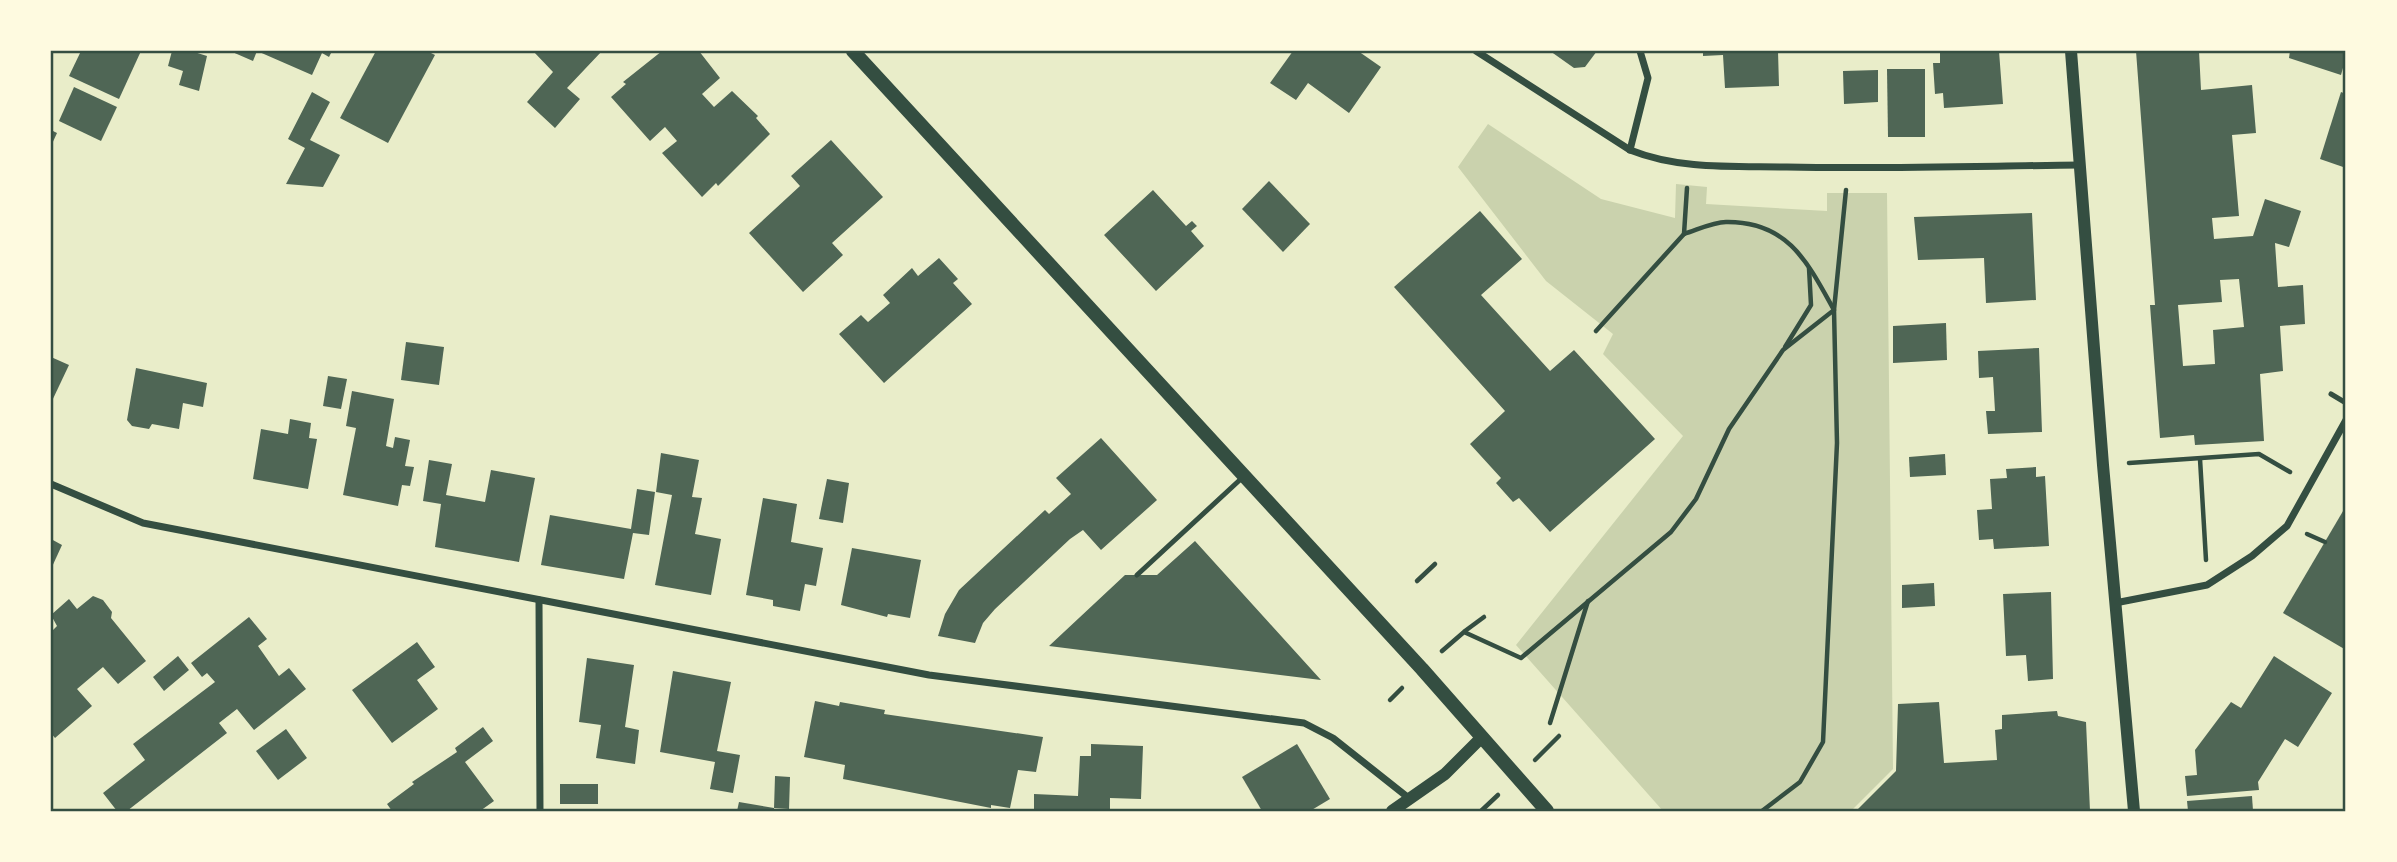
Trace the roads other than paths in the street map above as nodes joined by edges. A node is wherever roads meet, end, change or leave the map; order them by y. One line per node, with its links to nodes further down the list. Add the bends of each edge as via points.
1 (853, 51): 10 (main road)
2 (1476, 51): 5 (street)
3 (1640, 51): 5 (street, via 1648,78)
4 (2071, 51): 6 (street)
5 (1630, 150): 6 (street, via 1657,161 1689,165)
6 (2081, 165): 14 (street)
7 (2331, 394): 8 (lane)
8 (2346, 403)
9 (2346, 421): 14 (street, via 2287,526 2252,555 2207,585)
10 (1244, 476): 12 (lane); 15 (main road, via 1422,669)
11 (51, 484): 13 (street, via 144,523)
12 (1137, 575)
13 (539, 600): 16 (street, via 929,675 1304,723 1333,738); 17 (street)
14 (2115, 603): 20 (street)
15 (1480, 739): 16 (street, via 1445,774); 19 (main road)
16 (1410, 799): 18 (street)
17 (540, 811)
18 (1392, 811)
19 (1547, 811)
20 (2134, 811)

